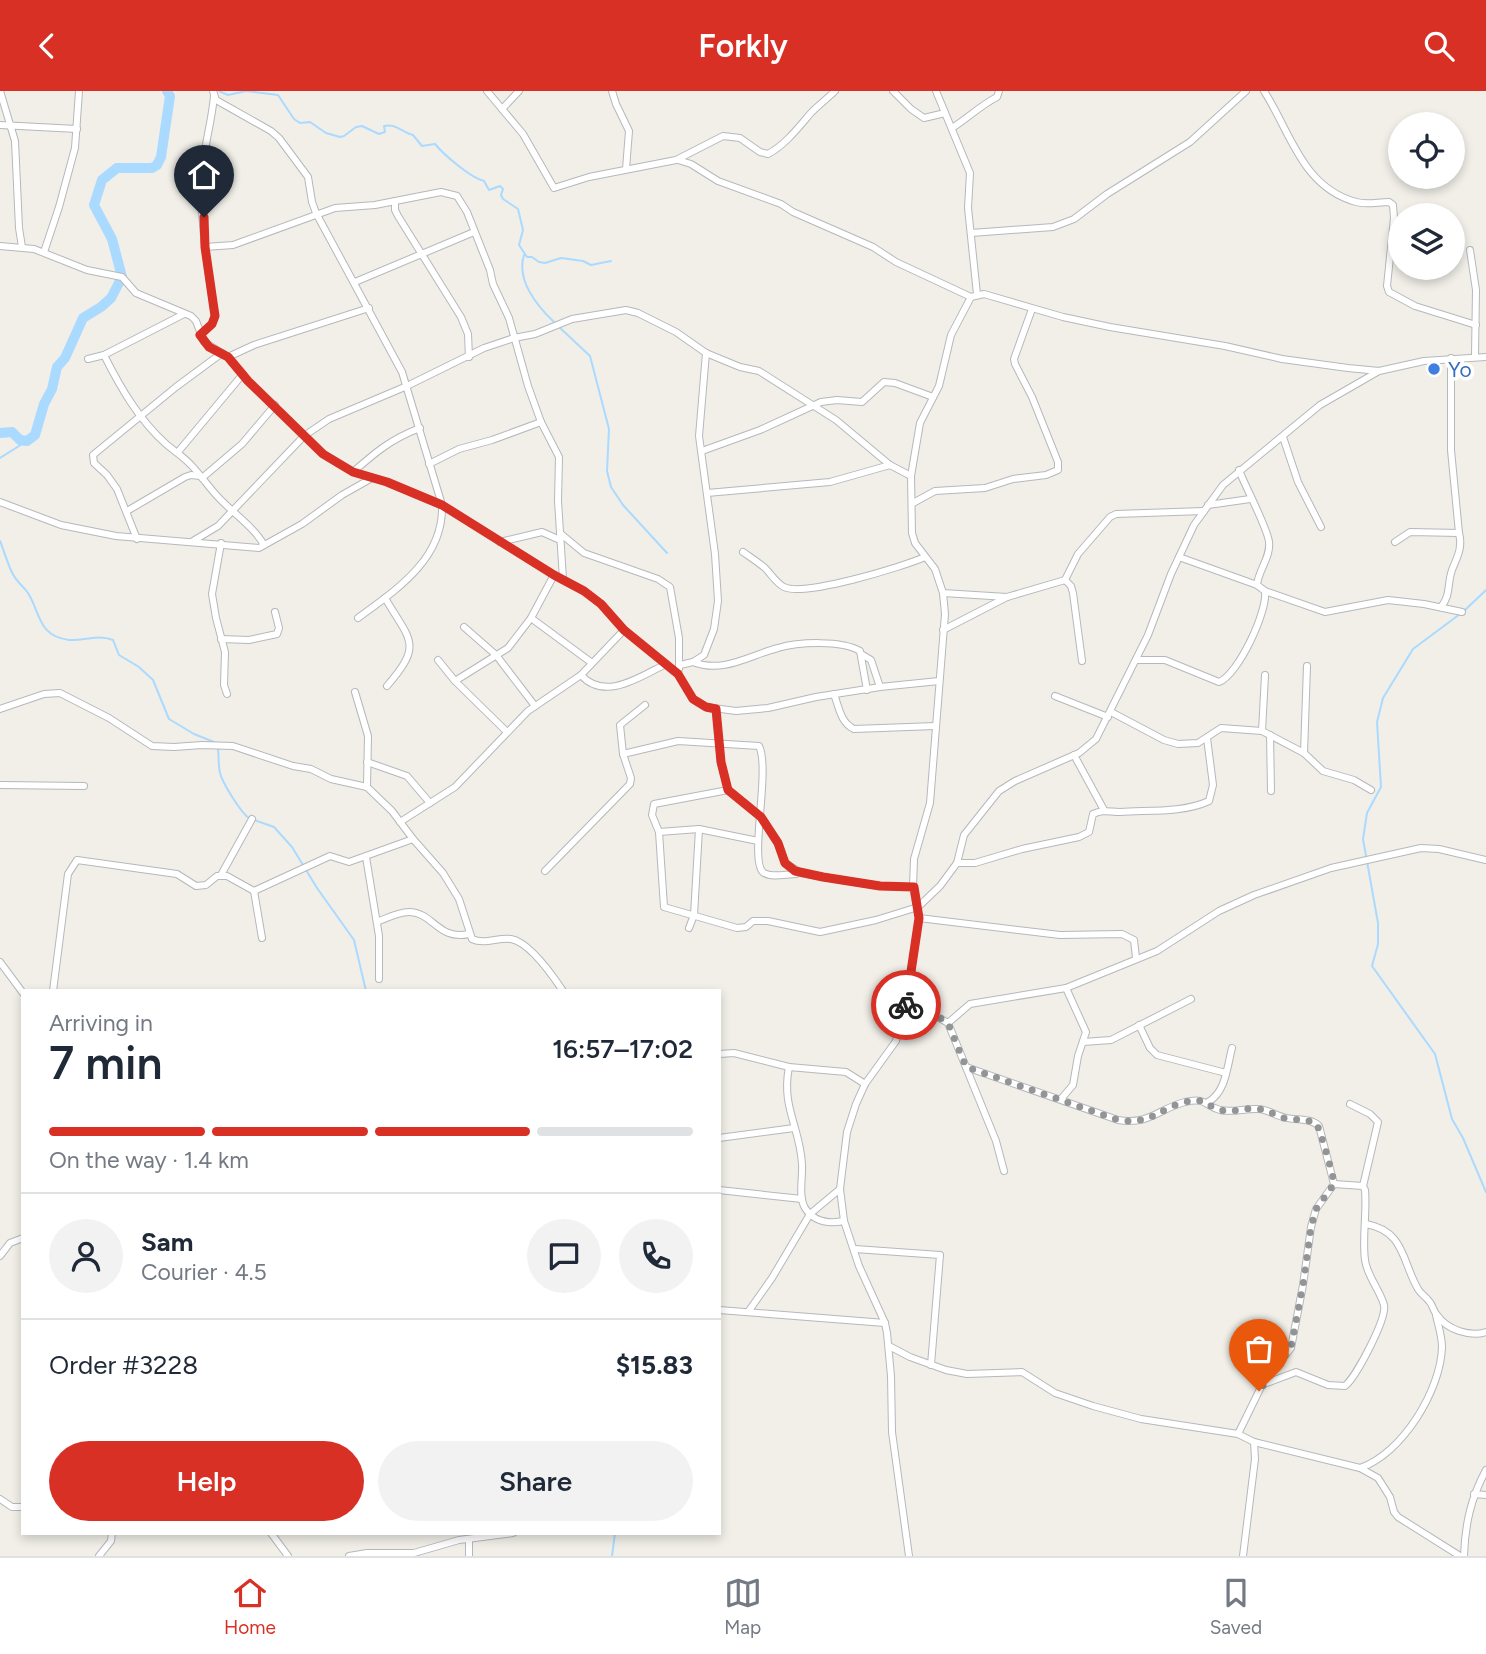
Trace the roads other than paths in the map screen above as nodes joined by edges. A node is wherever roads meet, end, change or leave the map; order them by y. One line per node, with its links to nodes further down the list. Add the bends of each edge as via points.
1 (0, 91): 16 (street)
2 (79, 91): 18 (street)
3 (487, 91): 13 (street)
4 (519, 91): 13 (street)
5 (612, 91): 20 (street, via 629,131)
6 (835, 91): 19 (street, via 768,154 740,138 726,136)
7 (893, 91): 14 (street, via 924,118)
8 (936, 91): 14 (street)
9 (999, 91): 17 (street, via 998,97)
10 (1246, 91): 24 (street, via 1189,142 1074,219 1053,227)
11 (1264, 91): 38 (street, via 1307,169 1319,182 1358,202 1393,205 1389,292 1415,306)
12 (213, 94): 22 (street, via 279,138 308,177); 27 (street, via 202,167)
13 (502, 109): 20 (street, via 541,162 552,188)
14 (945, 113): 17 (street)
15 (0, 125): 16 (street)
16 (9, 125): 18 (street); 26 (street, via 16,153)
17 (952, 128): 24 (street, via 970,173)
18 (77, 129): 29 (street, via 69,175)
19 (676, 160): 20 (street); 34 (street)
20 (626, 169)
21 (395, 201): 22 (street); 23 (street, via 450,193 462,204); 30 (street, via 398,216)
22 (316, 213): 27 (street, via 233,245); 31 (street)
23 (474, 232): 30 (street); 40 (street)
24 (971, 233): 34 (street)
25 (0, 246): 26 (street)
26 (22, 247): 29 (street)
27 (205, 247): 39 (street, via 215,316)
28 (1470, 250): 33 (street)
29 (44, 252): 37 (street, via 87,270 121,277 136,293)
30 (422, 254): 31 (street); 45 (street, via 461,317 468,334)
31 (355, 282): 35 (street)
32 (1486, 283): 33 (street)
33 (1476, 290): 38 (street)
34 (974, 296): 36 (street, via 989,295); 52 (street, via 951,335)
35 (369, 308): 43 (street); 51 (street)
36 (1032, 309): 49 (street, via 1282,359); 72 (street, via 1015,365 1059,470 985,488 935,491)
37 (184, 314): 39 (street, via 195,321); 42 (street)
38 (1476, 325): 44 (street)
39 (200, 335): 43 (street, via 209,347)
40 (514, 338): 41 (street, via 572,319 626,310); 45 (street); 56 (street)
41 (706, 353): 54 (street, via 759,371); 60 (street, via 699,425)
42 (104, 355): 48 (street); 55 (street)
43 (225, 355): 50 (street); 55 (street)
44 (1475, 356): 46 (street); 47 (street)
45 (469, 357): 51 (street)
46 (1486, 357)
47 (1451, 358): 49 (street); 78 (street, via 1451,450)
48 (88, 359)
49 (1379, 371): 59 (street, via 1336,395)
50 (243, 374): 53 (street); 61 (street)
51 (407, 386): 57 (street); 58 (street, via 329,419)
52 (933, 397): 54 (street, via 884,381 862,402 837,400); 66 (street, via 916,433)
53 (275, 405): 58 (street); 67 (street, via 242,444)
54 (811, 406): 60 (street); 63 (street)
55 (140, 416): 61 (street); 75 (street, via 92,459 112,482)
56 (541, 422): 62 (street); 79 (street, via 559,457)
57 (420, 428): 62 (street); 65 (street, via 381,447)
58 (304, 436): 65 (street); 76 (street)
59 (1283, 437): 64 (street); 77 (street, via 1298,482)
60 (702, 451): 69 (street)
61 (178, 452): 67 (street)
62 (429, 464): 73 (street)
63 (890, 465): 66 (street); 69 (street, via 830,482)
64 (1239, 470): 70 (street); 74 (street)
65 (353, 472): 68 (street)
66 (911, 476): 72 (street)
67 (201, 477): 75 (street, via 185,477); 76 (street)
68 (372, 478): 73 (street); 85 (street)
69 (707, 493): 111 (street, via 717,615 704,655)
70 (1250, 499): 74 (street); 92 (street, via 1269,542)
71 (0, 502): 80 (street, via 61,525)
72 (913, 503): 87 (street, via 912,533)
73 (442, 505): 82 (street); 96 (street, via 441,525 423,562)
74 (1206, 508): 88 (street); 91 (street, via 1110,517 1078,554)
75 (127, 511): 80 (street)
76 (232, 511): 81 (street); 85 (street)
77 (1321, 527)
78 (1459, 533): 84 (street, via 1410,532); 97 (street, via 1460,551 1451,572 1448,598)
79 (560, 537): 82 (street, via 542,532); 90 (street); 114 (street, via 584,553 670,587)
80 (136, 539): 81 (street)
81 (193, 541): 83 (street)
82 (500, 542): 89 (street)
83 (221, 543): 85 (street, via 251,548); 105 (street, via 212,594)
84 (1395, 543)
85 (264, 545)
86 (743, 552): 87 (street, via 781,586 796,589 892,569)
87 (925, 557): 94 (street, via 935,569)
88 (1179, 557): 92 (street); 109 (street)
89 (554, 575): 90 (street); 101 (street)
90 (563, 579): 103 (street, via 601,604)
91 (1065, 580): 95 (street); 110 (street, via 1073,593)
92 (1257, 585): 93 (street)
93 (1265, 591): 97 (street, via 1325,612 1388,600); 109 (street, via 1252,635 1224,680 1213,681 1165,660)
94 (943, 593): 95 (street); 104 (street)
95 (1007, 597): 104 (street)
96 (385, 598): 100 (street); 121 (street, via 411,646 403,668)
97 (1441, 607): 99 (street)
98 (275, 612): 105 (street, via 277,634 249,641)
99 (1462, 613)
100 (358, 618)
101 (531, 618): 107 (street, via 508,648); 112 (street)
102 (464, 627): 107 (street)
103 (624, 630): 112 (street); 113 (street)
104 (943, 630): 120 (street)
105 (221, 639): 125 (street)
106 (861, 654): 111 (street, via 858,649 830,643 779,647 734,663 705,666); 122 (street, via 871,660); 123 (street)
107 (496, 655): 119 (street); 129 (street)
108 (439, 660): 119 (street)
109 (1136, 660): 132 (street)
110 (1082, 661)
111 (693, 662): 114 (street)
112 (592, 663): 117 (street)
113 (666, 664): 116 (street); 117 (street, via 606,688 591,685)
114 (680, 665): 116 (street)
115 (1307, 666): 139 (street)
116 (678, 674): 131 (street, via 693,699)
117 (581, 675): 129 (street)
118 (1265, 675): 134 (street)
119 (455, 681): 135 (street)
120 (939, 681): 122 (street); 133 (street)
121 (387, 686)
122 (880, 687): 123 (street)
123 (867, 690): 126 (street)
124 (355, 692): 142 (street, via 368,736)
125 (227, 694)
126 (834, 695): 131 (street, via 768,708); 133 (street, via 847,726 854,729)
127 (1055, 696): 132 (street)
128 (645, 705): 140 (street, via 621,725)
129 (535, 706): 135 (street)
130 (0, 709): 145 (street, via 60,693 152,745 233,745)
131 (716, 709): 138 (street)
132 (1109, 715): 137 (street, via 1164,740 1189,745); 141 (street, via 1096,739)
133 (935, 726): 164 (street, via 930,803 914,859)
134 (1262, 731): 136 (street); 137 (street, via 1221,728)
135 (507, 732): 149 (street, via 455,787)
136 (1270, 735): 139 (street); 148 (street)
137 (1207, 738): 150 (street, via 1213,785 1209,801 1187,808)
138 (719, 743): 140 (street, via 678,741); 146 (street); 151 (street, via 761,749)
139 (1304, 753): 147 (street, via 1323,771)
140 (623, 754): 161 (street, via 630,784)
141 (1073, 755): 150 (street); 160 (street, via 999,791 964,835)
142 (367, 762): 145 (street); 149 (street, via 407,776)
143 (0, 785): 144 (street)
144 (84, 786)
145 (367, 787): 153 (street)
146 (728, 790): 151 (street); 155 (street, via 654,804 652,814)
147 (1371, 790)
148 (1271, 791)
149 (430, 803): 153 (street)
150 (1104, 810): 160 (street, via 1093,814 1089,832 1079,837 975,863)
151 (761, 817): 157 (street); 164 (street, via 785,863 795,871 848,882)
152 (252, 819): 163 (street)
153 (400, 822): 156 (street)
154 (699, 829): 155 (street); 157 (street); 167 (street)
155 (659, 832): 167 (street, via 664,907)
156 (413, 839): 158 (street); 171 (street, via 454,890)
157 (758, 841): 162 (street, via 762,872 775,876)
158 (366, 857): 165 (street, via 345,862 330,856); 169 (street)
159 (1486, 860): 173 (street, via 1430,848 1331,868 1219,911 1157,951)
160 (957, 863): 166 (street)
161 (545, 871)
162 (796, 873)
163 (221, 875): 165 (street); 177 (street, via 196,886 177,874 77,860 68,874)
164 (914, 887): 166 (street)
165 (254, 891): 172 (street)
166 (918, 907): 167 (street, via 820,932 768,921 737,927); 168 (street)
167 (694, 915): 170 (street)
168 (919, 918): 173 (street, via 1060,935 1122,934 1134,940); 181 (street)
169 (377, 922): 171 (street, via 414,913 449,935); 175 (street)
170 (689, 928)
171 (469, 934): 178 (street, via 477,941 518,942 547,967)
172 (262, 938)
173 (1136, 958): 176 (street)
174 (0, 962): 179 (street)
175 (379, 979)
176 (1066, 988): 182 (street, via 970,1004); 184 (street, via 1086,1032)
177 (53, 989)
178 (562, 989)
179 (21, 990)
180 (1192, 999): 183 (street)
181 (906, 1005): 182 (street); 190 (street, via 896,1041)
182 (948, 1023): 188 (street)
183 (1139, 1025): 184 (street, via 1111,1040); 189 (street, via 1157,1055)
184 (1083, 1042): 191 (street, via 1071,1090)
185 (1232, 1048): 189 (street)
186 (721, 1054): 187 (street, via 750,1055)
187 (789, 1066): 190 (street, via 846,1072); 194 (street, via 786,1089)
188 (966, 1067): 191 (street); 196 (street)
189 (1226, 1073): 192 (street, via 1219,1093)
190 (865, 1084): 199 (street, via 847,1132)
191 (1062, 1099): 192 (street, via 1131,1122 1186,1102)
192 (1208, 1102): 197 (street, via 1219,1109 1258,1109 1316,1123)
193 (1350, 1104): 198 (street, via 1378,1122)
194 (794, 1128): 195 (street); 201 (street, via 801,1146)
195 (721, 1138)
196 (1004, 1171)
197 (1334, 1184): 198 (street); 215 (street, via 1316,1209 1311,1227 1291,1347)
198 (1363, 1187): 204 (street)
199 (840, 1189): 202 (street); 203 (street)
200 (721, 1190): 201 (street)
201 (802, 1199): 202 (street)
202 (810, 1213): 203 (street, via 829,1223); 209 (street)
203 (844, 1221): 206 (street)
204 (1366, 1224): 210 (street, via 1384,1230 1397,1243); 215 (street, via 1367,1267 1385,1309 1352,1380 1336,1387 1296,1372)
205 (21, 1239): 207 (street, via 10,1243)
206 (855, 1249): 211 (street); 214 (street, via 940,1255)
207 (0, 1256)
208 (721, 1310): 209 (street)
209 (748, 1312): 211 (street)
210 (1436, 1315): 212 (street, via 1465,1333); 218 (street, via 1442,1350 1425,1401 1391,1450 1374,1464)
211 (885, 1323): 213 (street)
212 (1486, 1332)
213 (889, 1346): 214 (street); 234 (street, via 892,1431)
214 (931, 1365): 216 (street, via 967,1374 1022,1372 1055,1393 1093,1406 1141,1419)
215 (1262, 1385): 216 (street)
216 (1238, 1434): 217 (street)
217 (1254, 1442): 218 (street); 235 (street)
218 (1360, 1468): 236 (street, via 1378,1478 1398,1517)
219 (1486, 1470): 220 (street)
220 (1474, 1494): 221 (street); 236 (street)
221 (1486, 1495)
222 (0, 1499): 223 (street)
223 (21, 1507)
224 (112, 1535): 230 (street)
225 (272, 1535): 231 (street)
226 (498, 1535): 227 (street)
227 (469, 1539): 229 (street); 233 (street)
228 (367, 1555): 229 (street); 232 (street)
229 (414, 1555)
230 (99, 1556)
231 (288, 1556)
232 (349, 1556)
233 (469, 1556)
234 (909, 1556)
235 (1243, 1556)
236 (1462, 1556)

